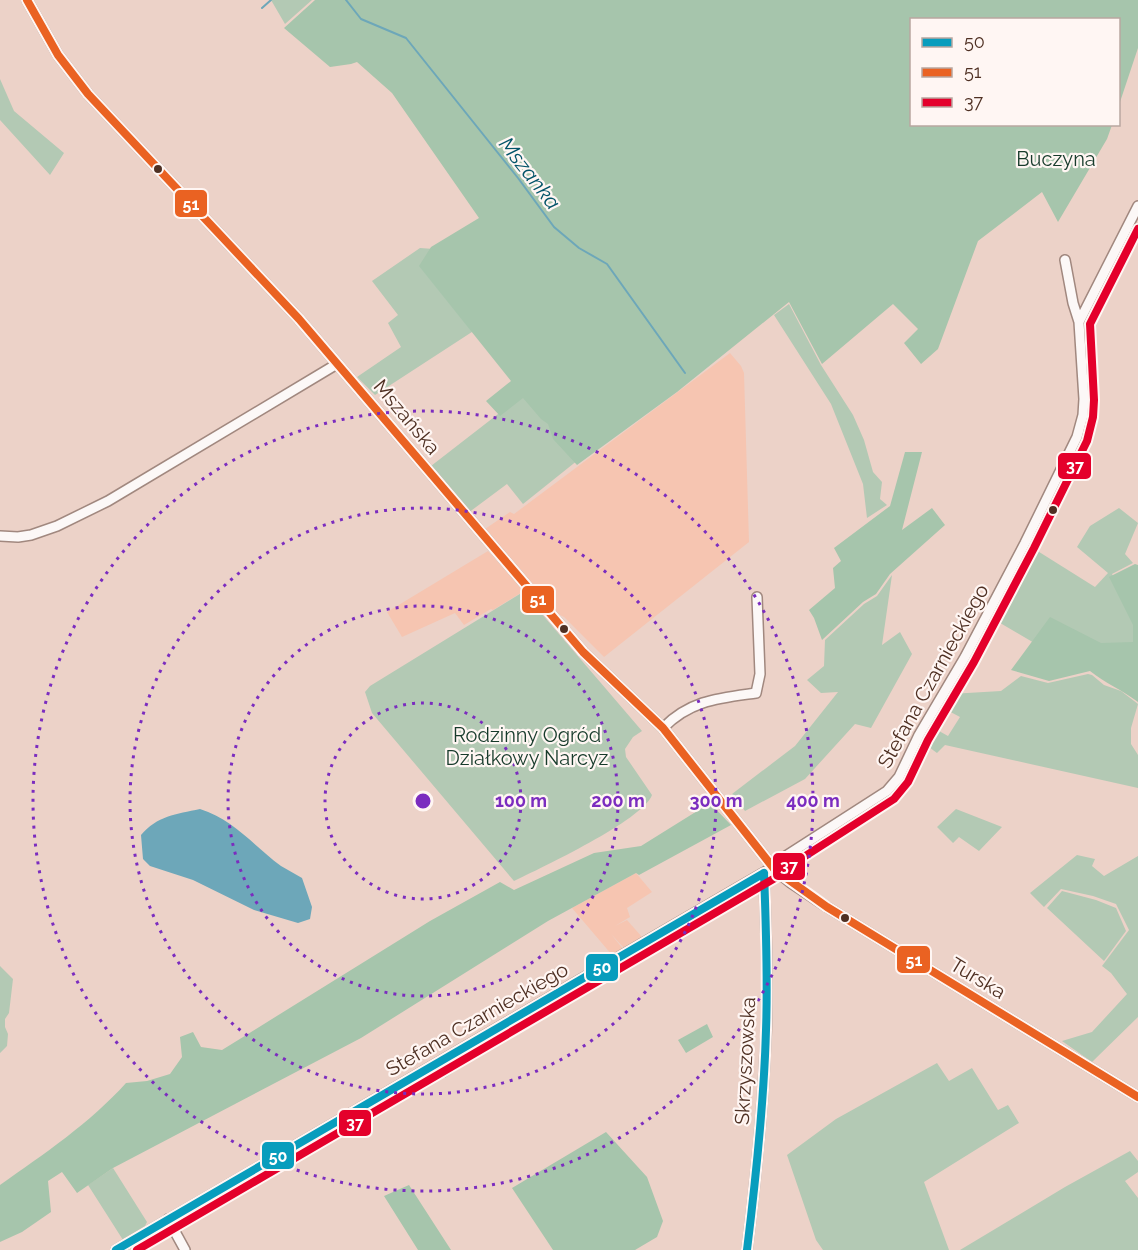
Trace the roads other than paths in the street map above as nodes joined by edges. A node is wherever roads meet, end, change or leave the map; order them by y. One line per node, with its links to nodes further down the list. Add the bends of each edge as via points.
1 (27, 0): 5 (street, Mszańska, via 58,56 88,94)
2 (1138, 206): 4 (street)
3 (1065, 260): 4 (street)
4 (1079, 322): 10 (street, Stefana Czarnieckiego, via 1083,415 1073,447 899,777 887,792)
5 (337, 364): 6 (street, via 108,501 31,536); 8 (street, Mszańska, via 577,644)
6 (0, 536)
7 (758, 597): 8 (street, via 760,674 756,693 689,707)
8 (663, 728): 9 (street, Mszańska)
9 (763, 855): 10 (street, Turska)
10 (768, 870): 11 (street, Turska); 12 (street, Stefana Czarnieckiego); 15 (street, Skrzyszowska, via 766,1054)
11 (1138, 1096)
12 (168, 1219): 13 (street, Stefana Czarnieckiego); 14 (street)
13 (116, 1250)
14 (186, 1250)
15 (747, 1250)

